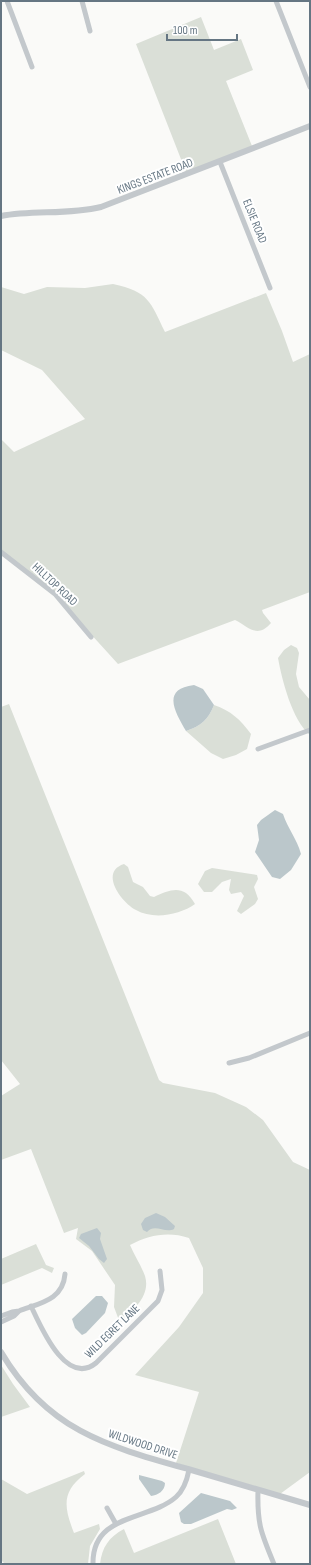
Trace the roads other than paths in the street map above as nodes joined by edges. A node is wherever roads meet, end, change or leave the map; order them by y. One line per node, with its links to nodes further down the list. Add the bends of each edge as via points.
1 (7, 1): 5 (street)
2 (82, 1): 4 (street)
3 (276, 1): 6 (street)
4 (90, 31)
5 (32, 67)
6 (310, 86)
7 (310, 126): 8 (street, KINGS ESTATE ROAD)
8 (220, 162): 9 (street, KINGS ESTATE ROAD, via 101,207 65,213); 10 (street, ELSIE ROAD)
9 (1, 216)
10 (270, 288)
11 (1, 552): 12 (street, HILLTOP ROAD, via 55,594)
12 (90, 637)
13 (310, 730): 14 (street)
14 (258, 749)
15 (310, 1033): 16 (street, via 249,1058)
16 (229, 1063)
17 (160, 1271): 19 (street, WILD EGRET LANE, via 162,1290 158,1301 88,1368 75,1368 61,1357 44,1333)
18 (65, 1274): 19 (street, via 59,1293)
19 (31, 1306): 20 (street)
20 (19, 1311): 21 (street); 22 (street)
21 (1, 1316)
22 (1, 1322)
23 (1, 1352): 24 (street, WILDWOOD DRIVE, via 13,1372 35,1398 68,1425 115,1448)
24 (189, 1470): 25 (street, WILDWOOD DRIVE); 28 (street, via 182,1490 173,1499)
25 (258, 1490): 26 (street, WILDWOOD DRIVE); 30 (street, via 260,1528)
26 (310, 1505)
27 (107, 1508): 28 (street)
28 (116, 1524): 29 (street, via 98,1542)
29 (93, 1564)
30 (274, 1564)

